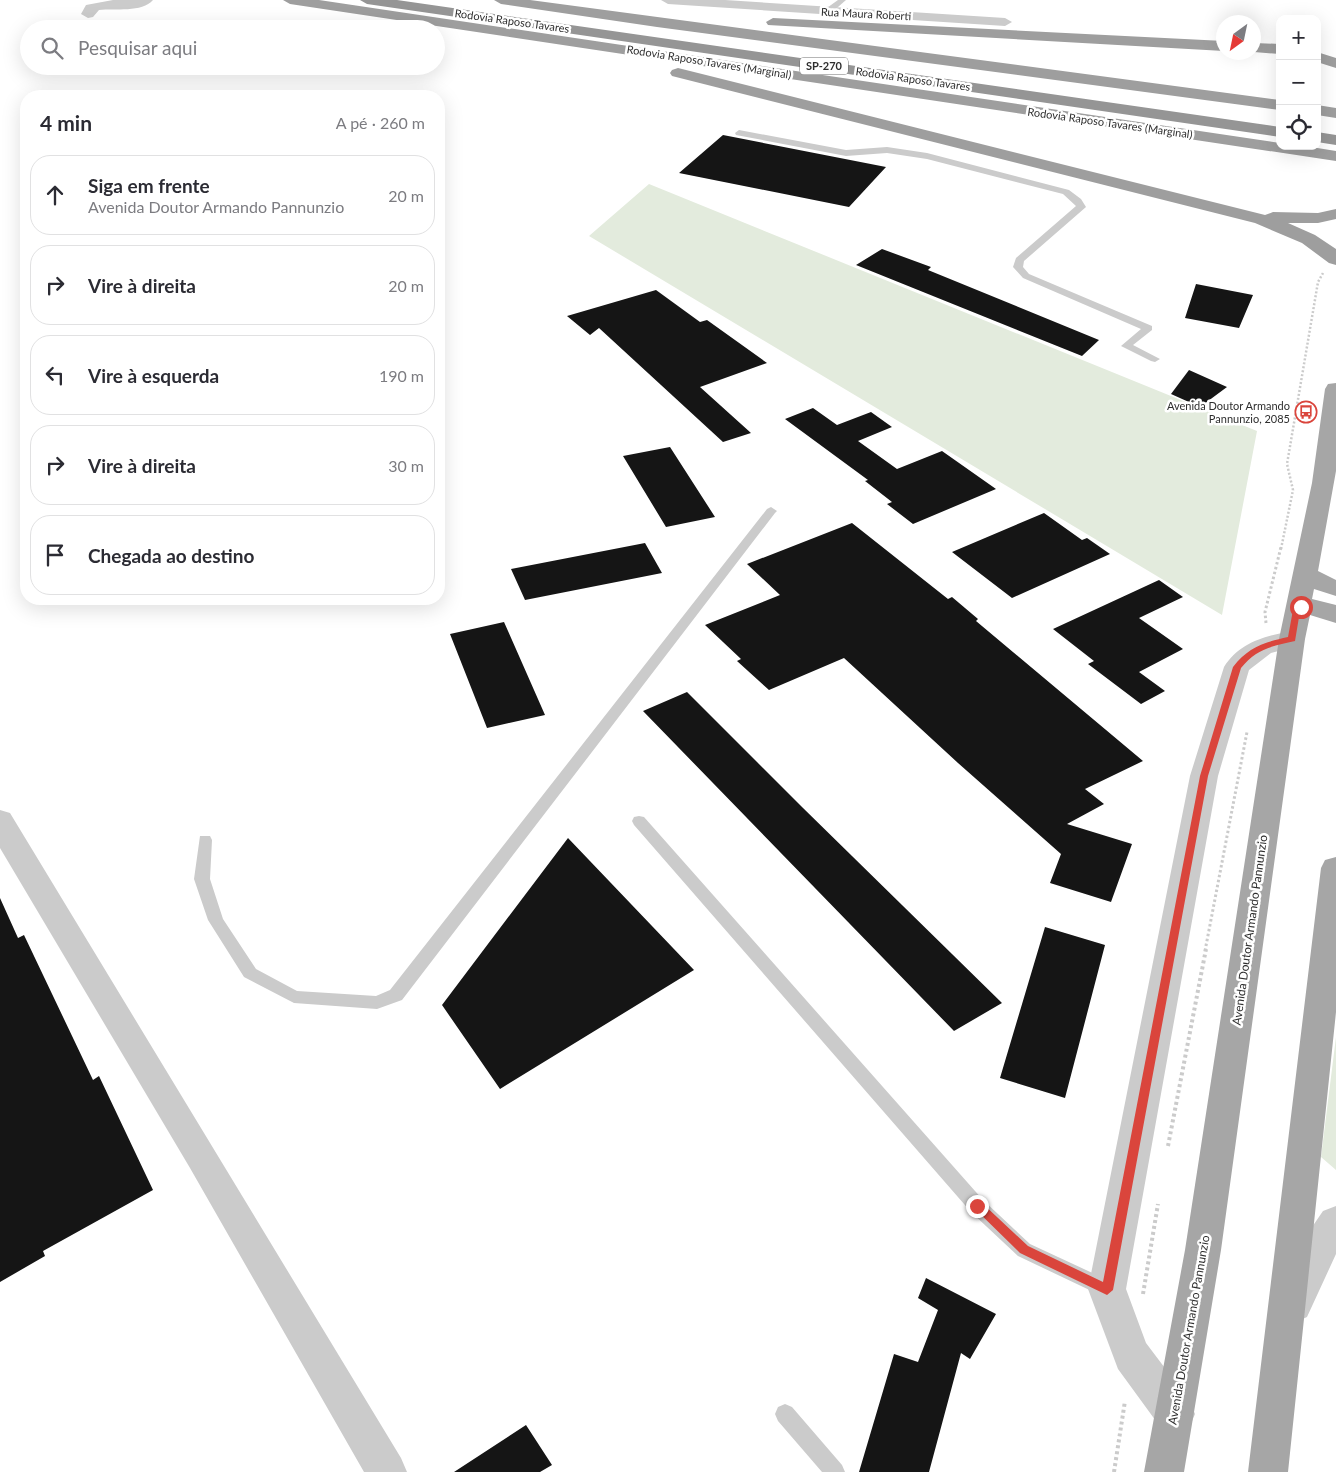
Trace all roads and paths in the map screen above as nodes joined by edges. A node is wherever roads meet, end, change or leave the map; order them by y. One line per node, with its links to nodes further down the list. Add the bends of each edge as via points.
1 (146, 0): 10 (street, via 100,5 91,8)
2 (290, 0): 11 (highway, Rodovia Raposo Tavares (Marginal) / SP-270)
3 (367, 0): 31 (highway, Rodovia Raposo Tavares / SP-270)
4 (429, 0): 28 (highway, Rodovia Raposo Tavares / SP-270)
5 (501, 0): 23 (highway, SP-270)
6 (514, 0): 15 (highway, via 666,16)
7 (668, 0): 9 (street, Rua Maura Roberti)
8 (842, 0): 9 (lane)
9 (827, 12): 13 (street, Rua Maura Roberti)
10 (88, 14)
11 (431, 20)
12 (445, 22): 14 (highway, Rodovia Raposo Tavares (Marginal) / SP-270)
13 (1004, 22)
14 (487, 28): 27 (highway, Rodovia Raposo Tavares (Marginal) / SP-270); 35 (highway)
15 (1026, 34): 16 (highway); 23 (highway, via 968,36 954,41 950,48 970,59)
16 (1216, 46)
17 (1261, 48): 18 (highway)
18 (1276, 49)
19 (1336, 49): 20 (highway)
20 (1321, 50)
21 (1321, 58): 22 (highway)
22 (1336, 62)
23 (1070, 78): 24 (highway, SP-270)
24 (1276, 105)
25 (1321, 111): 26 (highway)
26 (1336, 113)
27 (1046, 114): 35 (highway, via 947,102 932,104 917,116 923,128); 36 (highway, Rodovia Raposo Tavares (Marginal) / SP-270)
28 (1276, 121)
29 (1321, 128): 30 (highway)
30 (1336, 130)
31 (1276, 131)
32 (739, 133): 40 (lane, via 846,153 887,150 927,156 1066,192 1081,207 1019,260 1018,267 1026,276 1148,328 1126,346)
33 (1321, 138): 34 (highway)
34 (1336, 140)
35 (972, 146): 37 (highway)
36 (1336, 156)
37 (1212, 206): 38 (highway, via 1290,218); 39 (highway, via 1288,229 1306,238)
38 (1336, 214)
39 (1331, 263): 47 (path, via 1318,282 1287,464 1293,490 1265,612)
40 (1155, 359)
41 (1336, 388): 42 (main road, Avenida Doutor Armando Pannunzio)
42 (1330, 482): 44 (main road, Avenida Doutor Armando Pannunzio)
43 (771, 511): 51 (lane, via 396,995 376,1003 294,997 250,973 216,920 202,879)
44 (1304, 572): 45 (main road, via 1315,582); 47 (main road, Avenida Doutor Armando Pannunzio)
45 (1336, 588)
46 (1336, 615): 47 (main road, via 1310,606)
47 (1285, 631): 56 (street, via 1248,654 1237,667 1204,776); 60 (main road, Avenida Doutor Armando Pannunzio, via 1203,1250)
48 (1249, 724): 53 (path)
49 (0, 820): 61 (street)
50 (639, 821): 56 (lane, via 977,1206 1024,1250)
51 (205, 840)
52 (1336, 868): 57 (main road)
53 (1166, 1153)
54 (1158, 1202): 56 (path)
55 (1336, 1222): 57 (street, via 1323,1242)
56 (1125, 1294): 58 (street, via 1116,1317)
57 (1282, 1331): 65 (main road)
58 (1132, 1356): 60 (street); 63 (path)
59 (785, 1414): 62 (lane)
60 (1175, 1414): 64 (main road, Avenida Doutor Armando Pannunzio)
61 (387, 1472)
62 (835, 1472)
63 (1114, 1472)
64 (1164, 1472)
65 (1268, 1472)

